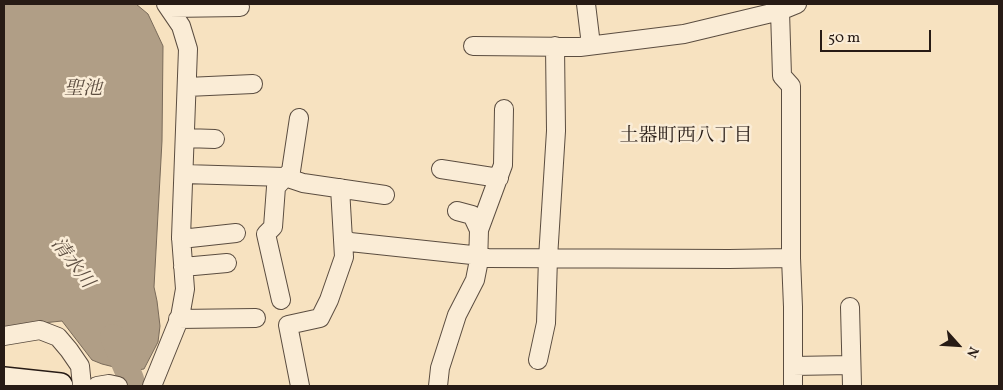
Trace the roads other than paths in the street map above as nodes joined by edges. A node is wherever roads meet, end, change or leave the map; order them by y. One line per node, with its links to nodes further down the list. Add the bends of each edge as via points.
1 (586, 4): 6 (street)
2 (797, 4): 5 (street)
3 (167, 6): 4 (street); 10 (street, via 181,26 188,49)
4 (240, 7)
5 (780, 11): 6 (street, via 684,34); 28 (street, via 782,76 791,86)
6 (590, 45): 8 (street)
7 (473, 46): 8 (street)
8 (555, 46): 27 (street, via 549,126)
9 (253, 84): 10 (street)
10 (187, 87): 13 (street)
11 (504, 109): 18 (street, via 504,165)
12 (299, 118): 17 (street, via 290,172)
13 (185, 138): 14 (street); 16 (street)
14 (214, 139)
15 (441, 169): 18 (street)
16 (184, 174): 17 (street); 25 (street)
17 (285, 177): 19 (street, via 302,183); 31 (street, via 276,187 273,227 266,234)
18 (499, 178): 22 (street)
19 (340, 188): 20 (street); 24 (street)
20 (385, 195)
21 (457, 211): 22 (street, via 472,215)
22 (479, 230): 26 (street)
23 (236, 233): 25 (street)
24 (343, 235): 26 (street, via 350,242); 43 (street, via 344,257 320,318 288,325)
25 (181, 239): 30 (street)
26 (478, 256): 27 (street); 44 (street, via 475,280 457,315 440,368)
27 (548, 258): 28 (street); 36 (street, via 548,338)
28 (791, 258): 38 (street)
29 (227, 263): 30 (street)
30 (183, 267): 34 (street, via 185,289)
31 (281, 300)
32 (850, 307): 37 (street)
33 (256, 318): 34 (street)
34 (178, 319): 42 (street)
35 (4, 336): 41 (street, via 40,330 58,337 80,366)
36 (538, 360)
37 (851, 365): 38 (street); 46 (street)
38 (793, 366): 45 (street)
39 (4, 380): 40 (street)
40 (60, 386)
41 (82, 386)
42 (152, 386)
43 (300, 386)
44 (438, 386)
45 (793, 386)
46 (852, 386)

